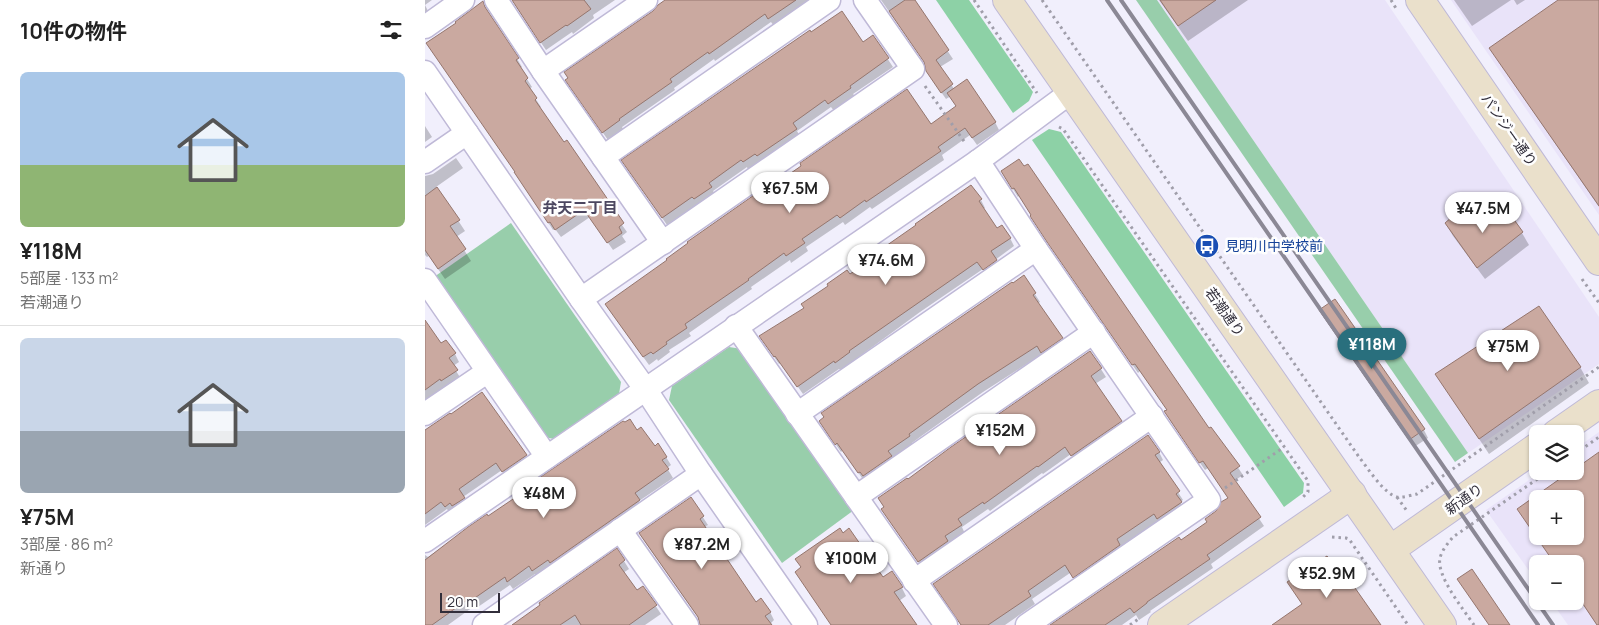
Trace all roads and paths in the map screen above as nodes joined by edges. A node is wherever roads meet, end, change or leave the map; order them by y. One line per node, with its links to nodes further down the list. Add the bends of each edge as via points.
1 (463, 0): 10 (street)
2 (496, 0): 12 (street)
3 (646, 0): 12 (street)
4 (829, 0): 19 (street)
5 (865, 0): 11 (street)
6 (974, 0): 15 (path)
7 (1007, 0): 14 (street, 若潮通り)
8 (1042, 0): 28 (path, via 1359,457 1390,493 1397,497 1417,494)
9 (1420, 0): 23 (street, パンジー通り)
10 (425, 27)
11 (913, 69): 18 (path); 21 (street)
12 (543, 71): 19 (street)
13 (425, 72): 17 (street)
14 (1071, 92): 18 (street); 45 (street, 若潮通り)
15 (1038, 98)
16 (1056, 125): 37 (path, via 1063,129)
17 (467, 133): 20 (street); 25 (street)
18 (974, 156): 22 (street); 26 (street)
19 (603, 157): 21 (street)
20 (425, 162)
21 (663, 243): 25 (street)
22 (1036, 249): 27 (street); 33 (street)
23 (1599, 261)
24 (426, 285): 29 (street)
25 (581, 299): 30 (street)
26 (736, 326): 30 (street); 33 (street)
27 (1094, 332): 34 (street); 46 (street)
28 (1599, 367)
29 (487, 372): 32 (street); 40 (street)
30 (646, 390): 40 (street); 41 (street)
31 (1599, 404): 35 (street)
32 (425, 414)
33 (797, 414): 46 (street)
34 (1152, 416): 47 (street); 53 (street)
35 (1569, 425)
36 (1599, 437): 38 (path)
37 (1284, 447): 43 (path, via 1308,481); 47 (path)
38 (1584, 448)
39 (1529, 453): 52 (street, 新通り)
40 (547, 457): 51 (street)
41 (701, 474): 49 (street); 57 (street)
42 (1536, 480): 63 (path, via 1453,537 1440,558 1445,580)
43 (1308, 486): 44 (path); 48 (path, via 1308,492)
44 (1313, 488)
45 (1352, 494): 52 (street, 若潮通り); 54 (street)
46 (855, 497): 53 (street)
47 (1209, 500): 59 (street)
48 (1293, 504)
49 (621, 530): 55 (street); 56 (street)
50 (1327, 539): 61 (path, via 1333,536 1349,539)
51 (425, 542)
52 (1390, 550): 62 (street, 若潮通り)
53 (914, 580): 58 (street)
54 (1154, 620): 60 (path)
55 (677, 621)
56 (484, 625)
57 (806, 625)
58 (946, 625)
59 (1027, 625)
60 (1130, 625)
61 (1408, 625)
62 (1442, 625)
63 (1474, 625)

